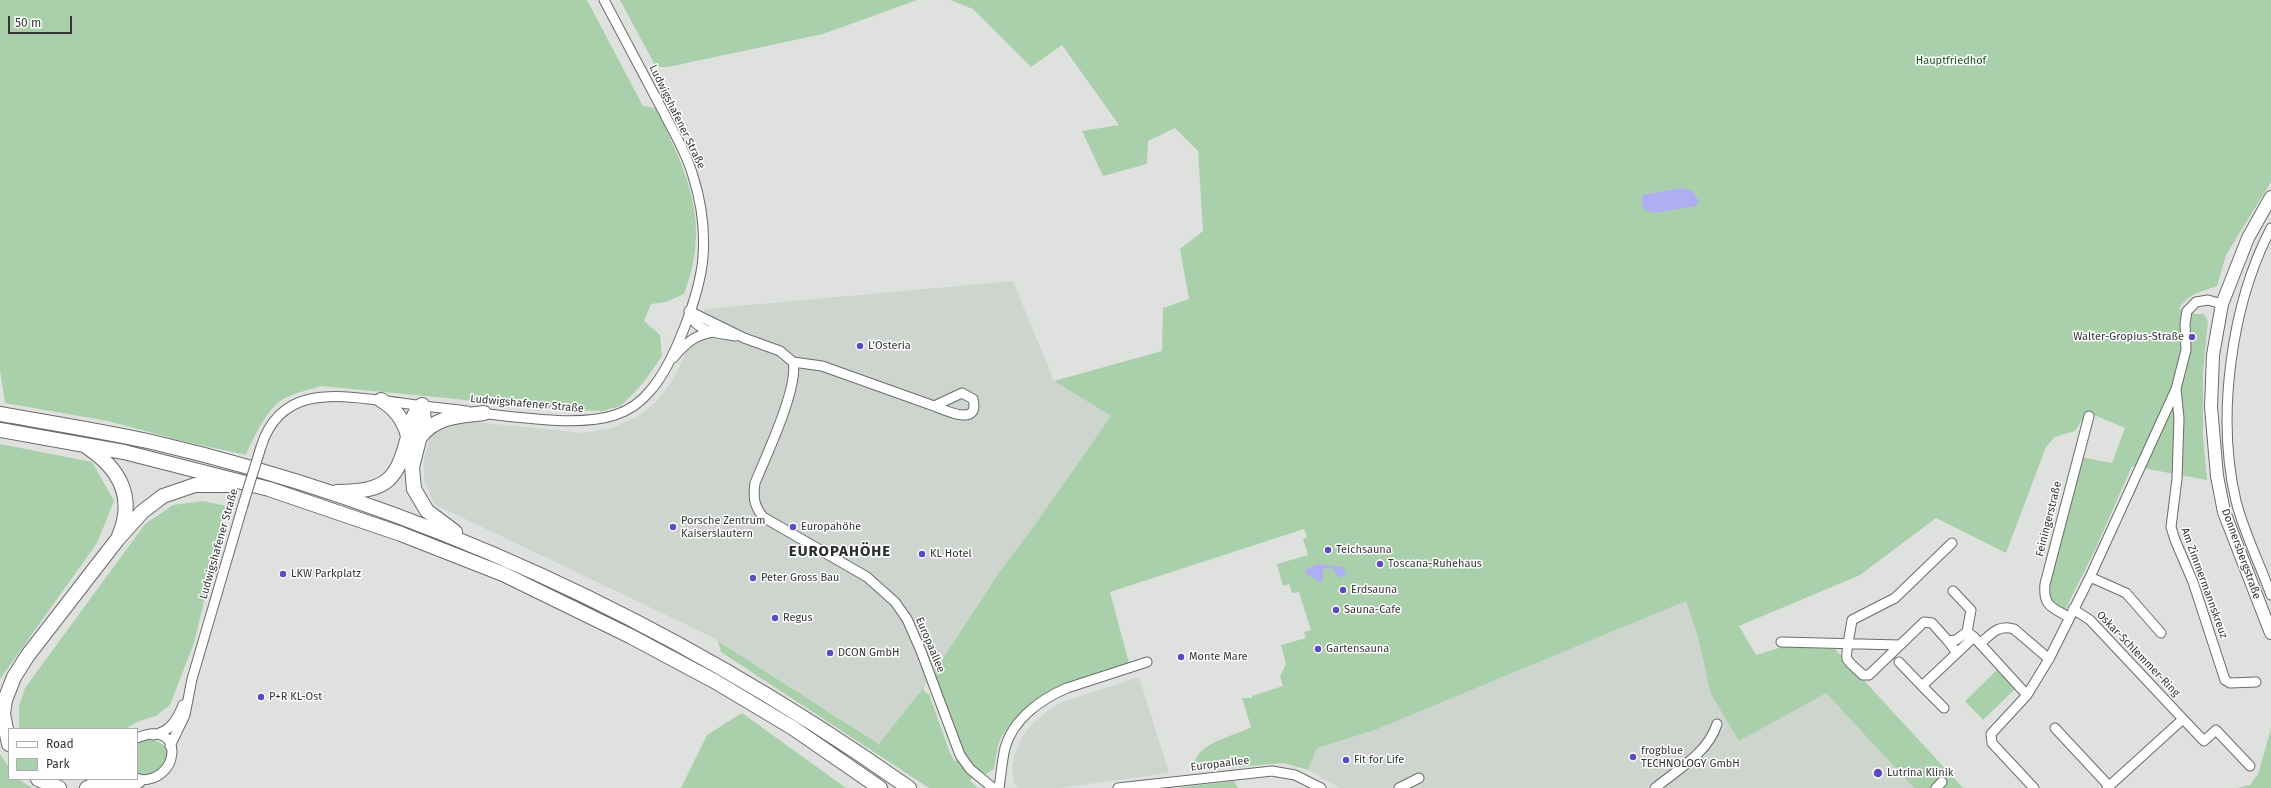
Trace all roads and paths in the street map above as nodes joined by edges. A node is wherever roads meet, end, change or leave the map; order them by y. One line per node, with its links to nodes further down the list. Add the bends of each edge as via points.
1 (604, 0): 5 (street, Ludwigshafener Straße, via 682,148 695,181 703,251 697,287)
2 (2271, 197): 4 (main road, Donnersbergstraße, via 2248,238)
3 (2271, 228): 27 (street, Donnersbergstraße, via 2250,281 2238,325 2229,384 2228,418 2229,451 2237,502)
4 (2222, 304): 10 (street, via 2208,300 2196,302 2187,311 2186,350); 30 (main road, Donnersbergstraße, via 2213,355 2211,408 2217,476 2224,512)
5 (689, 311): 6 (street, via 697,325); 7 (street); 9 (street, Ludwigshafener Straße)
6 (714, 332): 7 (street); 9 (street, via 691,340)
7 (744, 338): 8 (street, via 780,351)
8 (793, 362): 13 (street, via 822,366); 63 (street, Europaallee, via 794,375 790,391 755,484 754,499 758,511 764,517 867,577 891,598 907,619 960,755 970,769)
9 (667, 365): 14 (street, Ludwigshafener Straße, via 644,397 630,408 607,417 582,421)
10 (2176, 389): 25 (street); 41 (street, Am Zimmermannskreuz, via 2179,418 2177,479 2171,527 2193,582 2225,680 2230,683)
11 (381, 400): 12 (street, Ludwigshafener Straße); 18 (highway, via 392,407); 40 (street, Ludwigshafener Straße, bridge, via 328,396 302,400 271,424 243,505)
12 (422, 406): 14 (street, Ludwigshafener Straße); 18 (highway, via 414,417)
13 (934, 406)
14 (484, 413): 18 (highway, via 441,420)
15 (0, 414): 21 (highway, via 152,442)
16 (2089, 416): 28 (street, Feiningerstraße, via 2045,584 2046,601 2051,607)
17 (0, 430): 19 (highway)
18 (414, 436): 21 (highway, via 395,470 383,484 367,491); 24 (highway, via 412,482 416,495 432,516)
19 (82, 443): 20 (highway); 22 (highway, via 106,461 116,472 122,485 126,513)
20 (269, 489): 22 (highway, via 219,483 194,484 180,488 154,502); 61 (highway, via 441,549 503,574 578,610 630,636 793,728)
21 (327, 492): 24 (highway)
22 (117, 540): 50 (highway, via 28,655 14,677 6,696 3,714)
23 (1952, 543): 34 (street, via 1895,598 1852,620)
24 (477, 546): 62 (highway, via 588,596 704,657 802,716)
25 (2090, 577): 28 (street); 29 (street, via 2126,593)
26 (1953, 591): 31 (street, via 1971,610)
27 (2271, 595)
28 (2071, 613): 37 (street); 45 (street, Oskar-Schlemmer-Ring, via 2090,620)
29 (2161, 633)
30 (2271, 633)
31 (1974, 638): 32 (street); 36 (street); 37 (street, via 1998,628 2014,629); 43 (street)
32 (1948, 641): 35 (street, via 1932,623 1924,622); 36 (street)
33 (1781, 642): 34 (street)
34 (1848, 644): 35 (street); 35 (street, via 1847,658 1863,675 1869,675)
35 (1900, 645)
36 (1957, 653): 42 (street)
37 (2049, 659): 43 (street)
38 (1147, 662): 64 (street, via 1054,693 1033,707 1009,738)
39 (1899, 662): 42 (street)
40 (192, 679): 48 (street, Ludwigshafener Straße, via 174,722 165,731); 51 (street, Ludwigshafener Straße, via 185,715)
41 (2256, 682)
42 (1922, 686): 44 (street)
43 (2027, 695): 69 (street, via 1991,734 1990,739)
44 (1944, 708)
45 (2182, 718): 52 (street, Oskar-Schlemmer-Ring, via 2204,741 2216,730); 57 (street)
46 (1718, 724): 68 (street, via 1705,748)
47 (2055, 728): 57 (street)
48 (151, 735): 49 (street, Ludwigshafener Straße); 51 (street, via 160,737)
49 (138, 738)
50 (8, 739)
51 (170, 746): 56 (street, via 173,763 164,780)
52 (2250, 766)
53 (1419, 778): 67 (street)
54 (40, 780): 58 (highway)
55 (110, 780): 59 (highway)
56 (143, 783): 60 (highway)
57 (2108, 787)
58 (59, 788)
59 (87, 788)
60 (114, 788)
61 (880, 788)
62 (909, 788)
63 (994, 788)
64 (999, 788)
65 (1118, 788): 66 (street, Europaallee, via 1272,771 1295,775)
66 (1321, 788)
67 (1399, 788)
68 (1655, 788)
69 (2034, 788)

